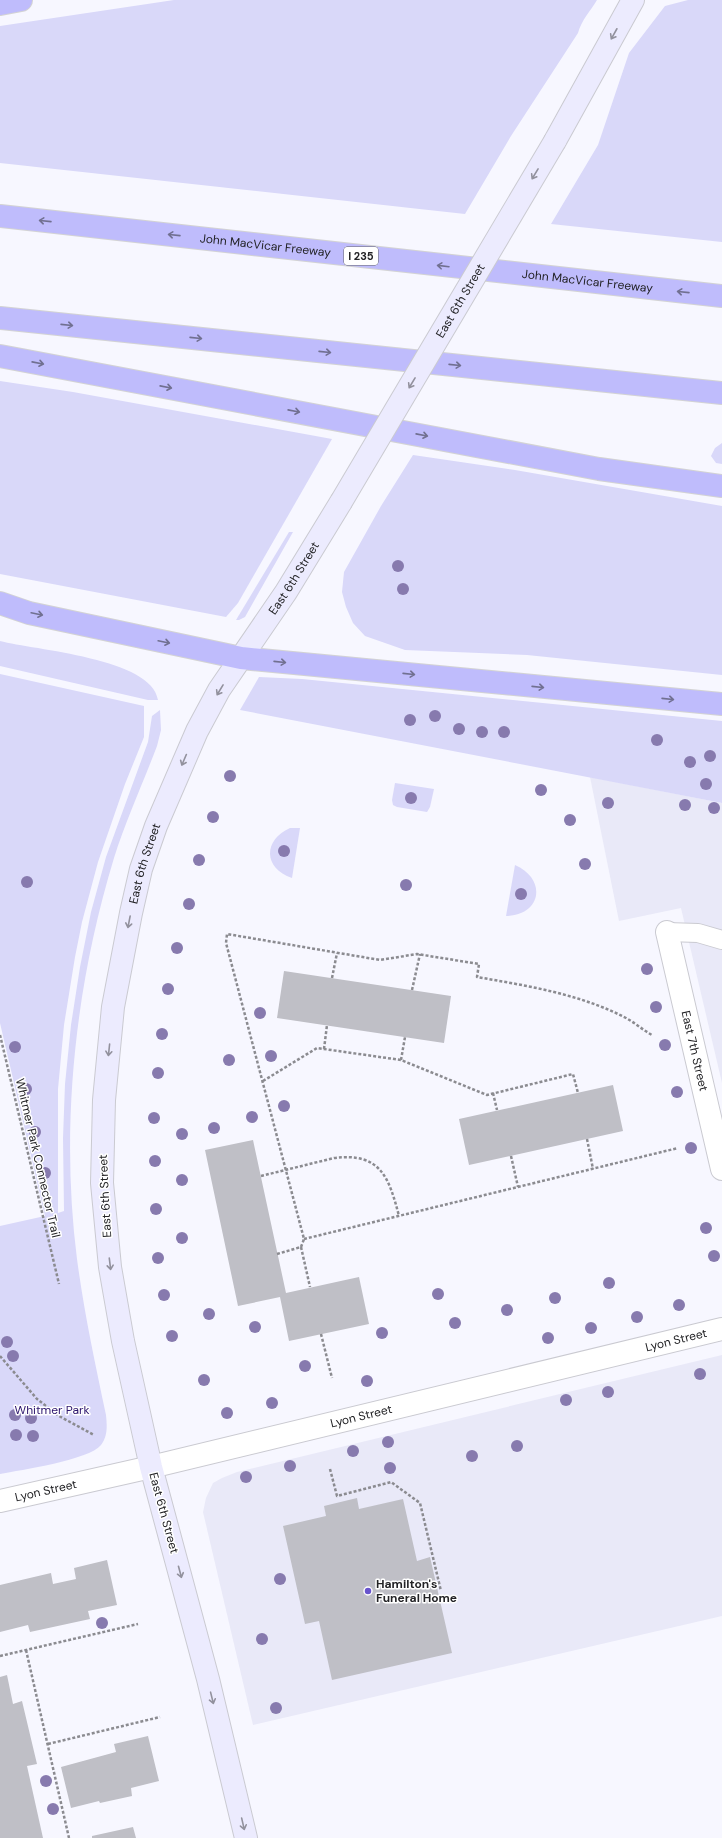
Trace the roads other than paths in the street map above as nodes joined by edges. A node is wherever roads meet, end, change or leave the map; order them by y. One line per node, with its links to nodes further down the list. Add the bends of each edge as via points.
1 (21, 0): 3 (highway)
2 (633, 0): 11 (main road, East 6th Street, one-way to 11, bridge, via 555,141 341,502 286,592)
3 (0, 4)
4 (0, 216): 5 (highway, John MacVicar Freeway / I 235, one-way to 4)
5 (722, 296)
6 (0, 318): 8 (highway, one-way to 8)
7 (0, 356): 9 (highway, one-way to 9, via 599,469)
8 (722, 393)
9 (722, 486)
10 (0, 604): 11 (highway, one-way to 11, via 29,613)
11 (241, 658): 12 (highway, one-way to 12); 21 (main road, East 6th Street, one-way to 21, via 197,732 156,826 134,898 113,1007 104,1100 102,1183 110,1267 121,1334)
12 (722, 704)
13 (722, 927): 16 (lane)
14 (668, 932): 16 (lane); 19 (street, East 7th Street)
15 (722, 932): 16 (lane)
16 (698, 933): 17 (lane); 18 (lane)
17 (722, 936)
18 (722, 940)
19 (722, 1169)
20 (722, 1328): 21 (street, Lyon Street)
21 (151, 1467): 22 (street, Lyon Street); 23 (main road, East 6th Street, one-way to 23, via 206,1672)
22 (0, 1501)
23 (246, 1838)

